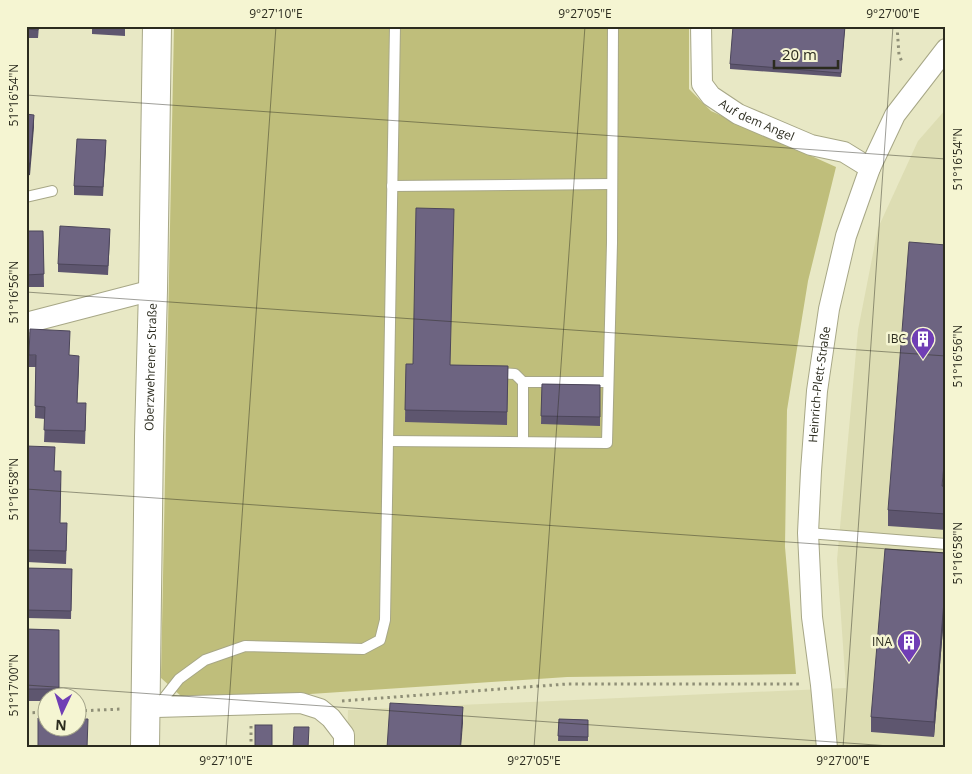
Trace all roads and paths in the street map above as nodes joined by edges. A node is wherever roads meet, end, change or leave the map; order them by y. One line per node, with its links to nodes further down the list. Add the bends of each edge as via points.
1 (157, 26): 13 (main road, Oberzwehrener Straße)
2 (395, 26): 10 (lane)
3 (613, 26): 9 (lane)
4 (700, 26): 8 (street, Auf dem Angel, via 702,84 711,96 738,114 811,145 844,152)
5 (897, 26): 7 (path)
6 (946, 49): 8 (street, Heinrich-Plett-Straße, via 895,115)
7 (902, 62)
8 (870, 168): 20 (street, Heinrich-Plett-Straße, via 846,236 829,309 817,391)
9 (612, 184): 10 (lane); 17 (lane)
10 (392, 186): 18 (lane)
11 (52, 190): 12 (lane)
12 (26, 197)
13 (153, 290): 14 (street); 23 (main road, Oberzwehrener Straße, via 149,437)
14 (26, 323)
15 (487, 372): 16 (lane, via 515,374)
16 (523, 382): 17 (lane); 19 (lane)
17 (608, 382): 19 (lane, via 607,443)
18 (388, 441): 19 (lane); 23 (lane, via 385,620 380,640 363,649 245,646 205,660 179,679)
19 (523, 442)
20 (808, 533): 21 (lane); 22 (street, Heinrich-Plett-Straße, via 812,617)
21 (946, 544)
22 (821, 684): 24 (path, via 568,684 332,701); 28 (street, Heinrich-Plett-Straße)
23 (151, 707): 24 (street, via 301,703); 25 (path); 26 (main road, Oberzwehrener Straße)
24 (320, 709): 27 (street, via 344,735)
25 (88, 711)
26 (145, 748)
27 (344, 748)
28 (827, 748)

